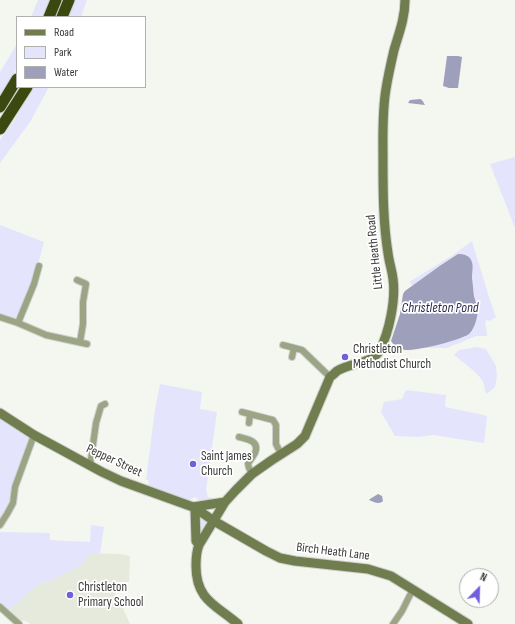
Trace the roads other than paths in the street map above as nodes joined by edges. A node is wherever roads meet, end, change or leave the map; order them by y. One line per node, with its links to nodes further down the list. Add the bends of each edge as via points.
1 (56, 0): 4 (highway)
2 (69, 0): 5 (highway)
3 (405, 0): 19 (street, Little Heath Road, via 402,26 394,51 384,105 383,202 394,281 389,327 376,355 338,370)
4 (49, 16)
5 (62, 16)
6 (16, 81): 8 (highway)
7 (26, 88): 9 (highway)
8 (0, 107)
9 (0, 129)
10 (39, 266): 13 (street)
11 (76, 280): 14 (street, via 86,284)
12 (0, 317): 13 (street)
13 (18, 323): 14 (street, via 46,335)
14 (80, 342): 15 (street)
15 (87, 344)
16 (283, 346): 17 (street)
17 (294, 348): 18 (street); 19 (street, via 302,350)
18 (292, 357)
19 (330, 377): 27 (street, via 305,436)
20 (105, 404): 28 (street, via 101,406 96,423)
21 (242, 412): 23 (street)
22 (0, 413): 25 (street, Pepper Street)
23 (250, 414): 24 (street); 27 (street, via 273,420 276,426 276,444)
24 (249, 423)
25 (34, 435): 28 (street, Pepper Street); 33 (street, via 15,488 13,503)
26 (239, 437): 29 (street, via 253,441 255,445 255,452 248,464)
27 (281, 454): 29 (street)
28 (90, 466): 31 (street, Pepper Street, via 121,481)
29 (252, 474): 30 (street)
30 (225, 502): 31 (street, Pepper Street); 32 (street)
31 (194, 508): 32 (street, Pepper Street); 34 (street, via 196,541)
32 (214, 521): 34 (street); 35 (street, Birch Heath Lane, via 280,558 368,569 391,576)
33 (0, 525)
34 (199, 545): 38 (street, via 196,552 196,570 201,591 209,603)
35 (413, 589): 39 (street); 40 (street, Birch Heath Lane)
36 (0, 606): 37 (street)
37 (19, 624)
38 (238, 624)
39 (393, 624)
40 (468, 624)

